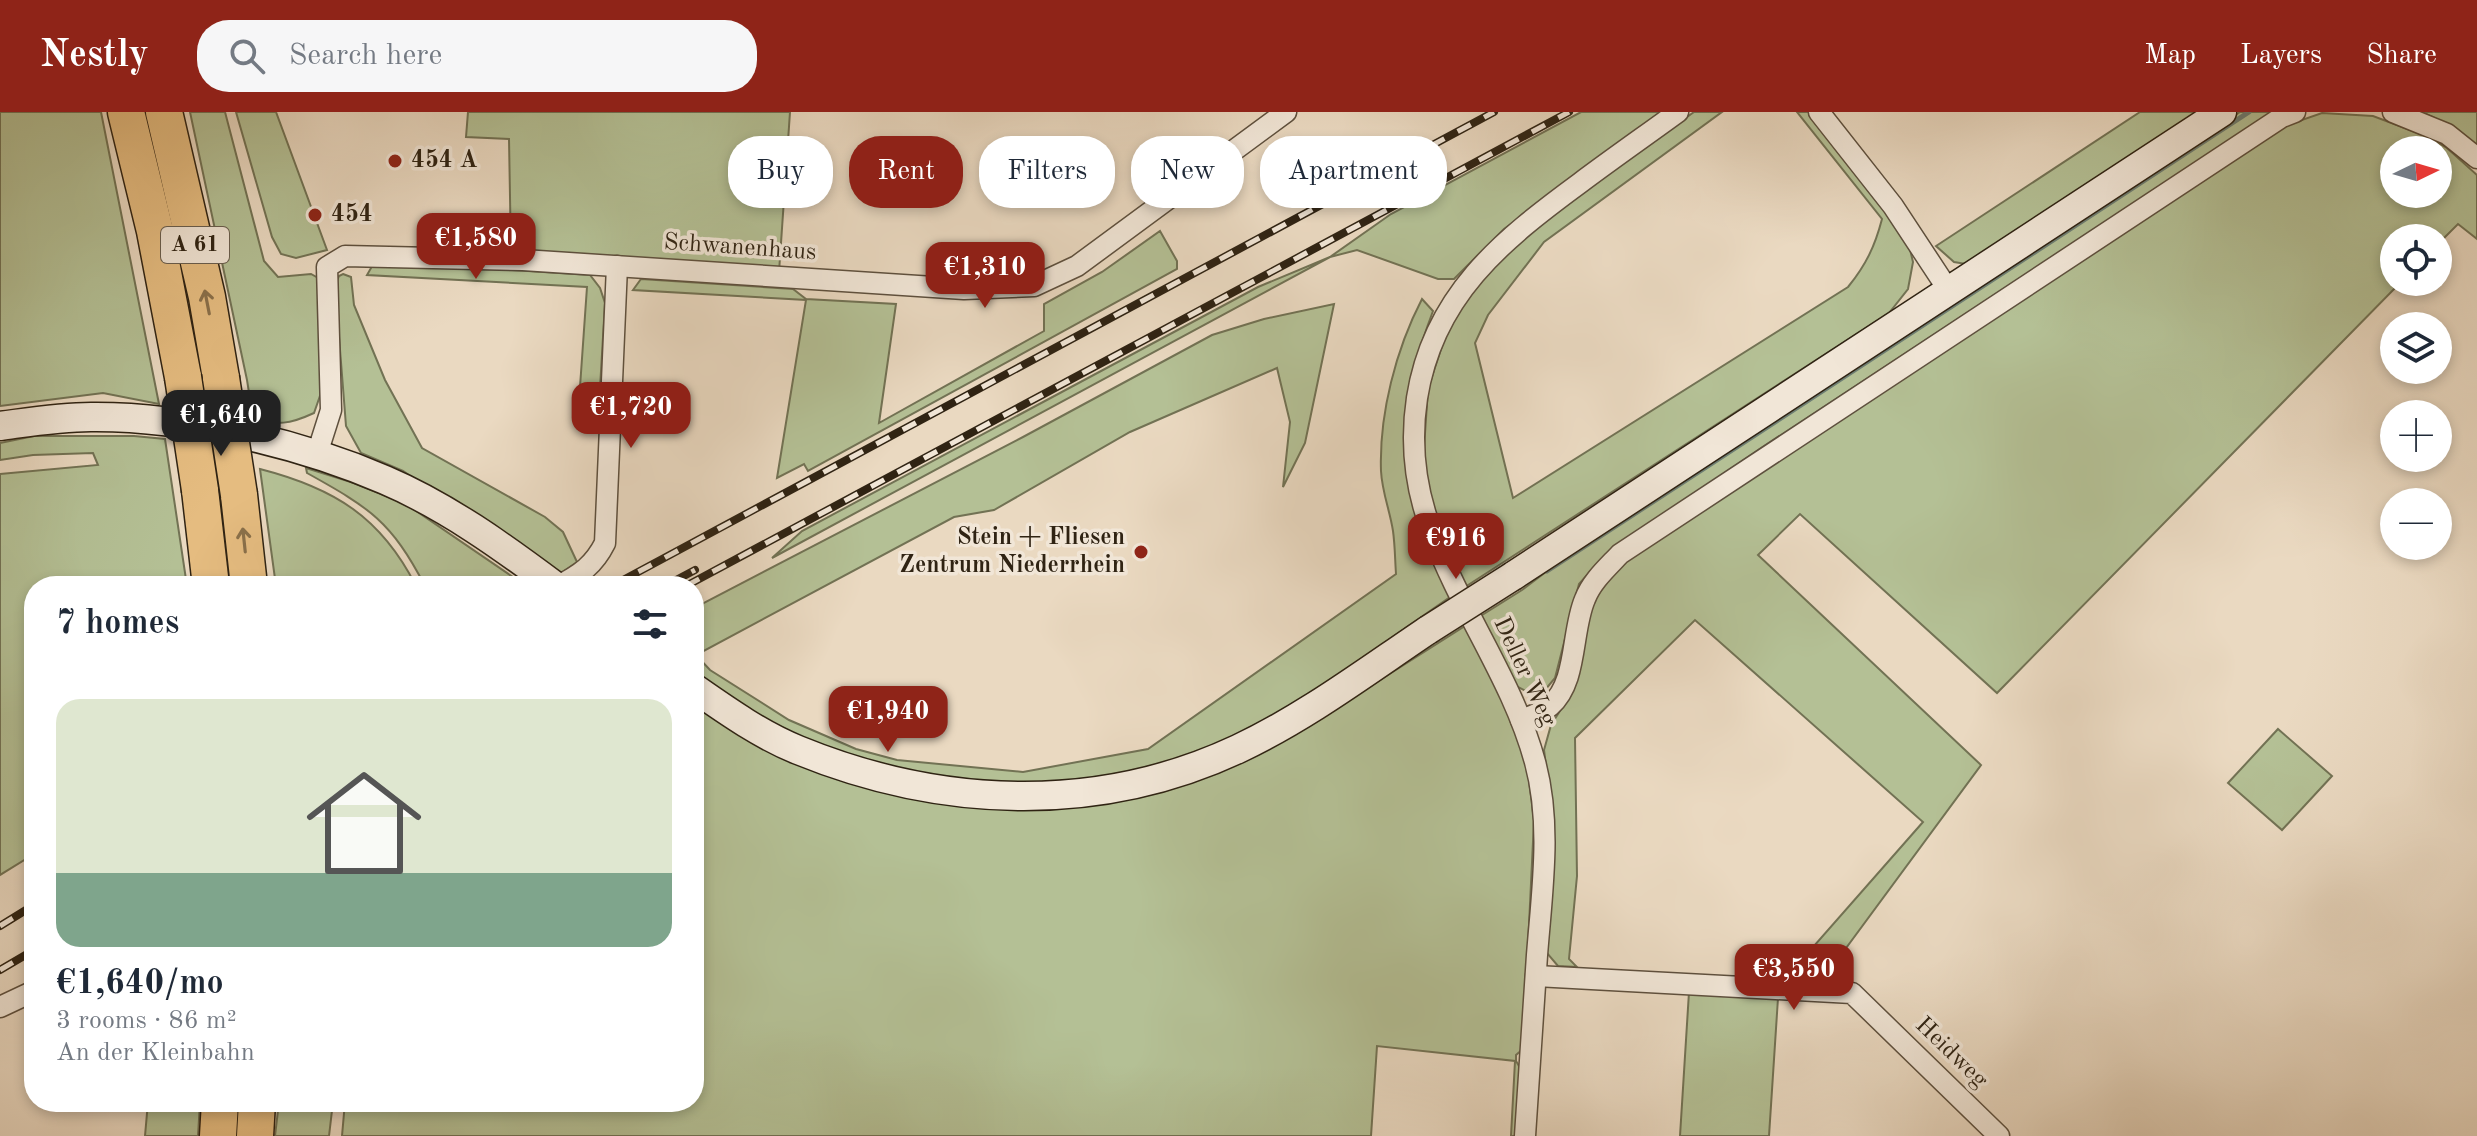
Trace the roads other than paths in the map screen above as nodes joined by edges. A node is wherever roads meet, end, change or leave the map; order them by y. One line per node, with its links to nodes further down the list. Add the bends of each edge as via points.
1 (126, 112): 14 (highway, A 61, bridge, via 183,377)
2 (164, 112): 15 (highway, A 61, one-way to 2, bridge, via 207,297)
3 (1286, 112): 10 (street, Schwanenhaus, via 1077,266 1034,286 964,289)
4 (1678, 112): 19 (street, Deller Weg, via 1502,244 1451,304 1420,378 1414,453 1424,508 1453,582)
5 (1819, 112): 11 (street, via 1893,206)
6 (2222, 112): 11 (main road)
7 (2295, 112): 19 (street, via 1620,554 1585,597 1559,696 1548,708)
8 (2393, 112): 9 (street, via 2447,134)
9 (2477, 158)
10 (617, 266): 13 (street, Schwanenhaus, via 345,256 327,267 331,410); 17 (street, via 605,543 597,560)
11 (1949, 291): 18 (main road, bridge, via 1327,698 1239,749 1200,765 1150,780 1044,797 962,795 875,777 796,749)
12 (0, 426): 13 (main road, via 91,417 160,422 265,439)
13 (317, 454): 16 (main road, via 387,481 457,518)
14 (210, 576)
15 (248, 576)
16 (541, 576)
17 (576, 576)
18 (704, 695)
19 (1521, 720): 20 (street, Deller Weg, via 1543,813)
20 (1536, 976): 27 (street, Deller Weg); 28 (street, Heidweg, via 1852,993)
21 (24, 996): 22 (street)
22 (0, 1007)
23 (219, 1112): 25 (highway)
24 (256, 1112): 26 (highway)
25 (218, 1136)
26 (255, 1136)
27 (1525, 1136)
28 (1999, 1136)

